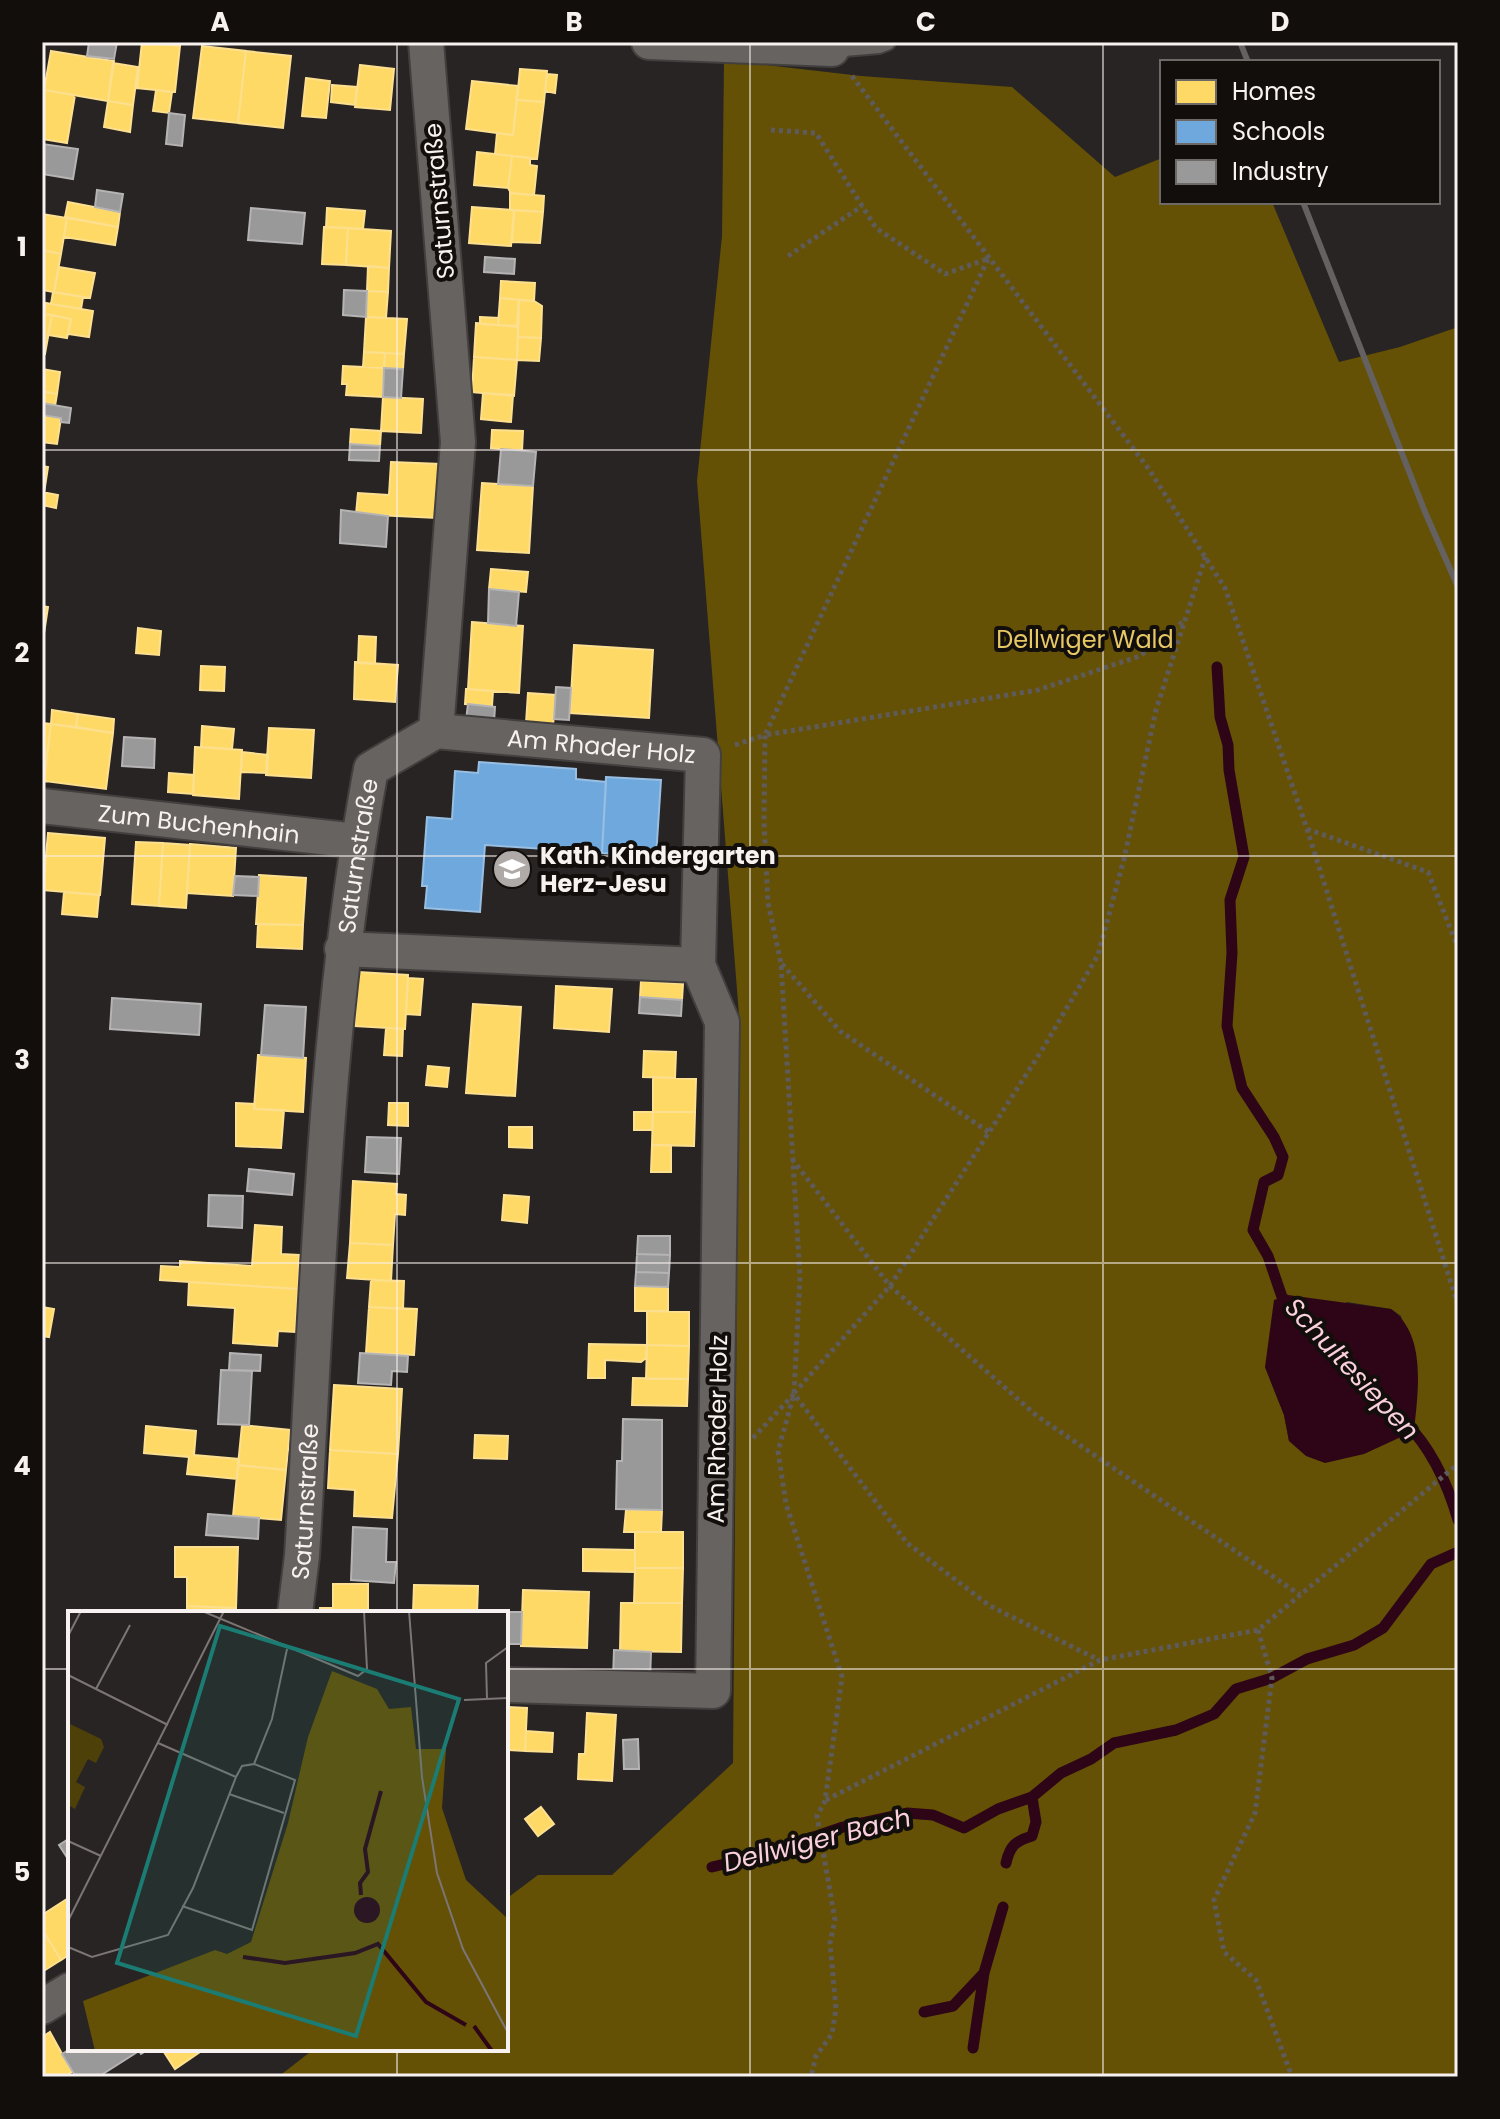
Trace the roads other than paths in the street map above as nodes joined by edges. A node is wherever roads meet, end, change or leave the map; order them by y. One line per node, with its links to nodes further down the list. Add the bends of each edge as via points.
1 (426, 42): 5 (street, Saturnstraße, via 458,442)
2 (649, 42): 4 (street)
3 (887, 42): 4 (lane)
4 (832, 49)
5 (436, 731): 7 (street, Saturnstraße, via 371,769); 9 (street, Am Rhader Holz, via 703,755)
6 (42, 806): 7 (street, Zum Buchenhain)
7 (357, 841): 8 (street, Saturnstraße)
8 (342, 949): 9 (street); 10 (street, Saturnstraße)
9 (698, 965): 11 (street, Am Rhader Holz, via 722,1022 713,1691)
10 (295, 1611)
11 (508, 1685)
12 (68, 1991): 13 (street)
13 (42, 2007)

